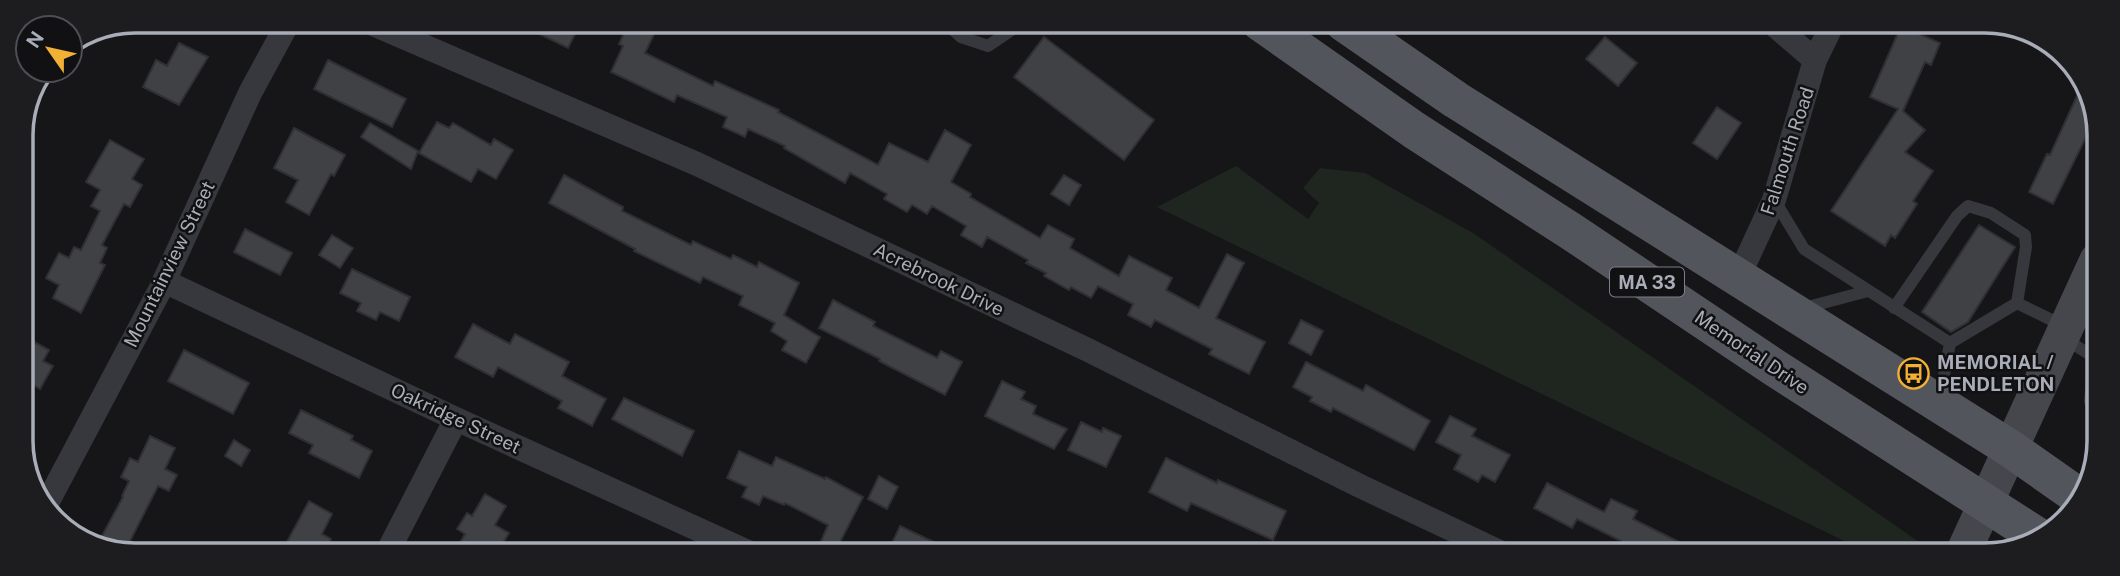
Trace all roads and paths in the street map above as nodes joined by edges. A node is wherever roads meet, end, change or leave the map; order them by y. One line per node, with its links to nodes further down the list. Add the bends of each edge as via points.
1 (282, 33): 12 (street, Mountainview Street)
2 (394, 33): 30 (street, Acrebrook Drive, via 697,164)
3 (957, 33): 4 (lane, via 988,46)
4 (1007, 33)
5 (1276, 33): 26 (main road, Memorial Drive / MA 33, via 1414,130)
6 (1359, 33): 11 (main road, MA 33, via 1456,100)
7 (1784, 33): 9 (street)
8 (1828, 33): 9 (street, Falmouth Road)
9 (1815, 60): 10 (street, Falmouth Road)
10 (1774, 200): 11 (street, Falmouth Road); 14 (lane, via 1804,248)
11 (1738, 278): 17 (main road, MA 33)
12 (164, 281): 22 (street, Oakridge Street); 25 (street, Mountainview Street)
13 (2087, 282): 18 (street)
14 (1868, 291): 16 (lane); 17 (lane)
15 (2017, 303): 16 (lane, via 2025,235 1991,213 1968,206); 18 (lane); 19 (lane)
16 (1894, 308): 19 (lane)
17 (1791, 311): 21 (main road, MA 33)
18 (2064, 332): 20 (lane); 23 (street)
19 (1950, 343): 21 (lane)
20 (2087, 351)
21 (1938, 404): 23 (main road, MA 33)
22 (456, 419): 28 (street); 29 (street, Oakridge Street)
23 (2011, 449): 24 (main road, MA 33); 26 (street)
24 (2073, 492)
25 (50, 497)
26 (1985, 503): 27 (main road, Memorial Drive / MA 33); 31 (street)
27 (2030, 532)
28 (392, 543)
29 (728, 543)
30 (1481, 543)
31 (1967, 543)

